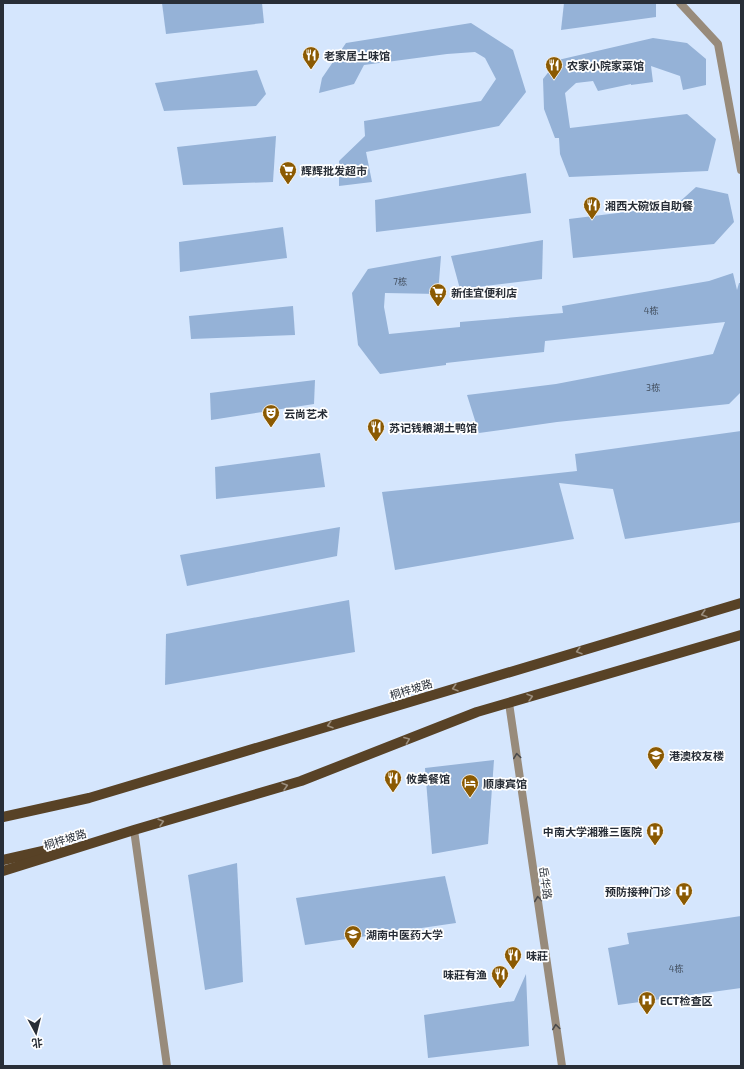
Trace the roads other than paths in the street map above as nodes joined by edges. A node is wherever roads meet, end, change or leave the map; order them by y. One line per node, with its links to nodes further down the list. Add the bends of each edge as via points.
1 (680, 3): 2 (street, via 718,44)
2 (741, 170)
3 (741, 603): 6 (main road, 桐梓坡路, one-way to 6)
4 (741, 635): 5 (main road, 桐梓坡路, one-way to 4)
5 (509, 703): 9 (main road, 桐梓坡路, one-way to 5, via 300,781 477,712); 13 (street, 岳华路, one-way to 5)
6 (89, 798): 7 (main road, 桐梓坡路); 8 (main road, 桐梓坡路)
7 (3, 817)
8 (3, 824)
9 (134, 830): 10 (main road, 桐梓坡路); 11 (main road, 桐梓坡路); 12 (street)
10 (3, 860)
11 (3, 871)
12 (166, 1066)
13 (562, 1066)

